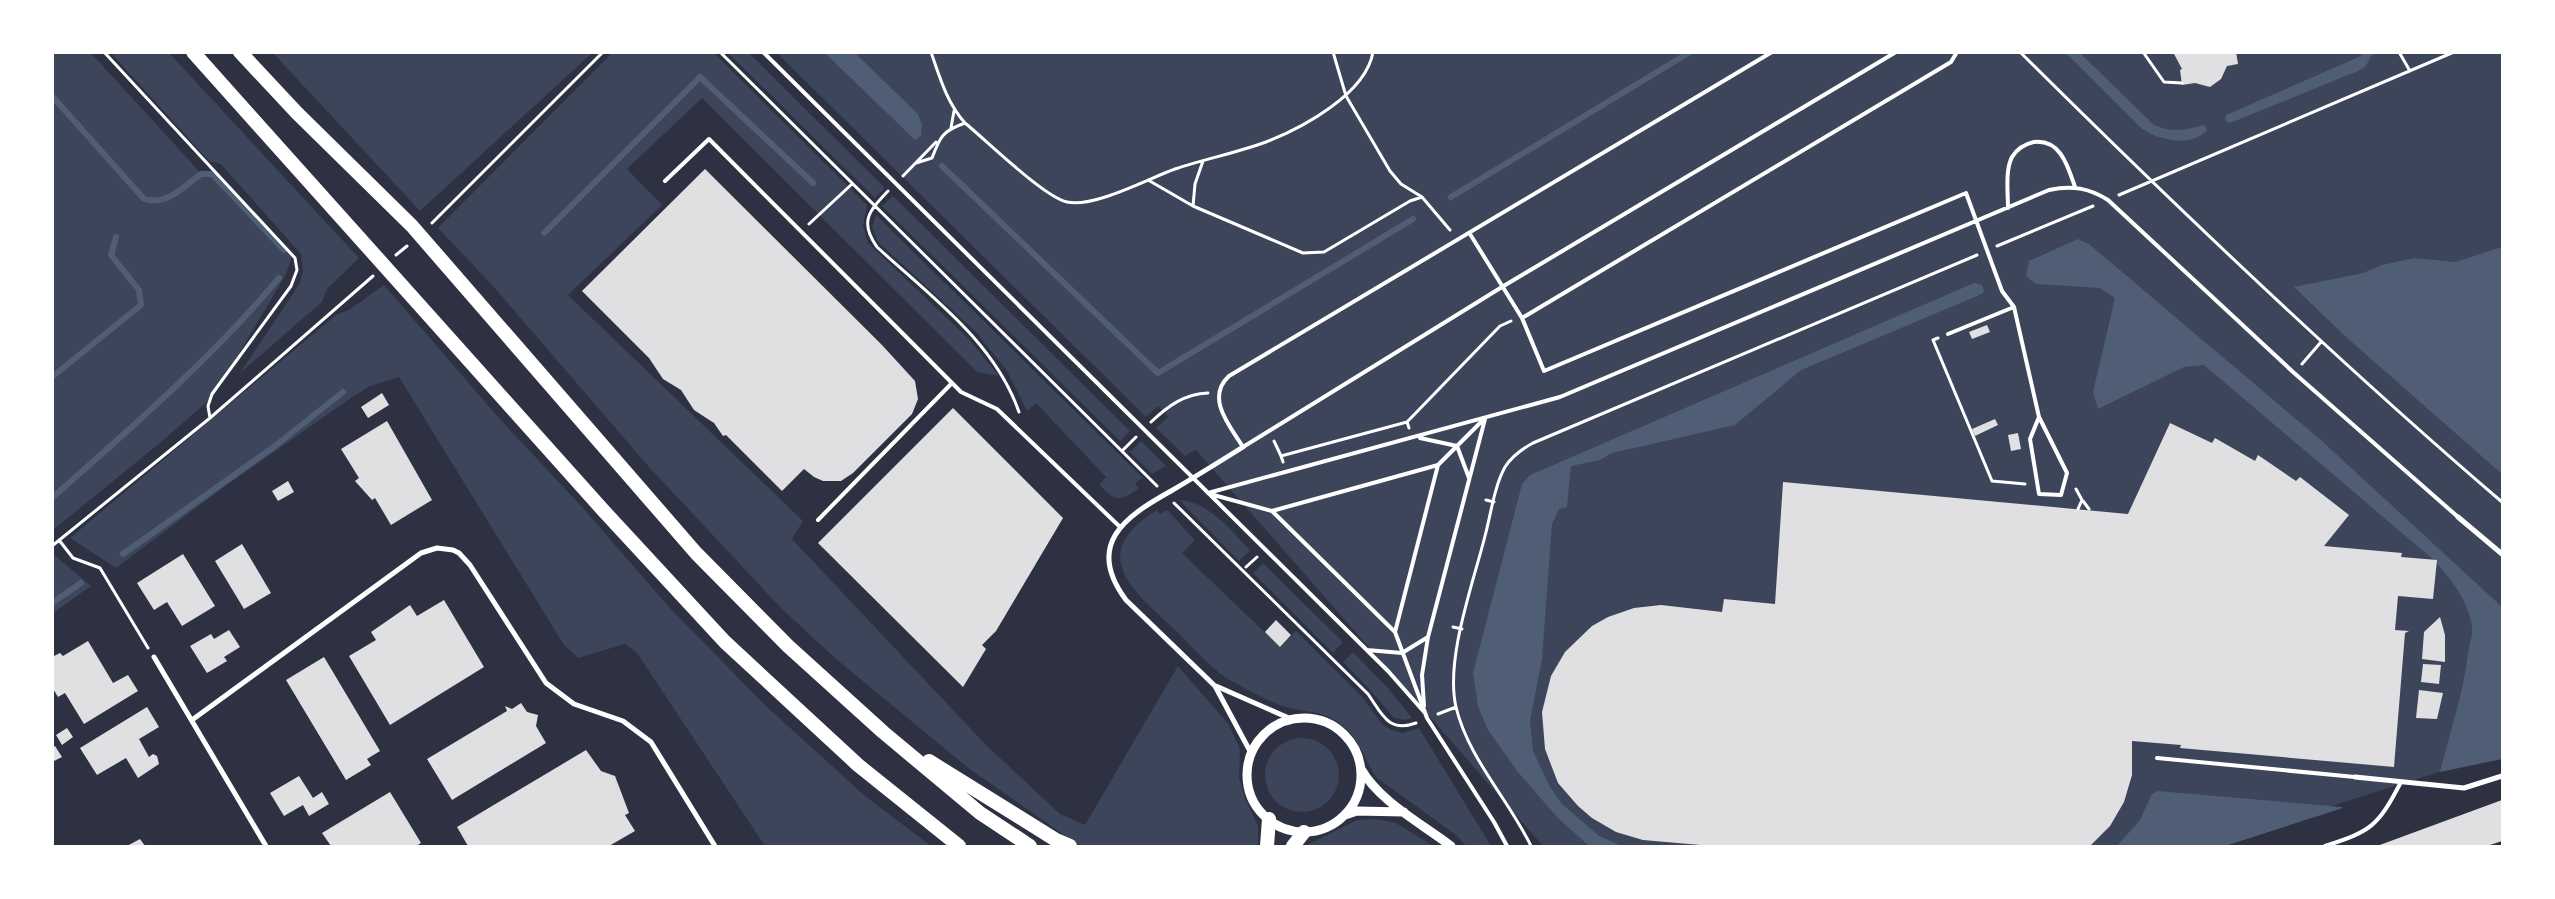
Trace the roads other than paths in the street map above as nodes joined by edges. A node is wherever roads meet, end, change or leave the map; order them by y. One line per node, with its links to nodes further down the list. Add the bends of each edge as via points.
1 (193, 52): 53 (highway, via 595,502 725,642 858,764)
2 (240, 52): 40 (highway, via 412,226 696,554 788,646)
3 (763, 52): 23 (lane)
4 (1772, 52): 11 (lane)
5 (1896, 52): 12 (lane)
6 (1957, 52): 14 (lane, via 1951,62)
7 (665, 181): 16 (lane, via 709,139)
8 (2075, 187): 9 (lane, via 2049,190); 9 (lane, via 2060,152 2046,143 2030,143 2017,150 2010,164); 27 (lane, via 2087,189 2108,200 2293,372)
9 (2008, 208): 10 (lane)
10 (1978, 221): 13 (lane, via 2002,291); 14 (lane, via 1966,192 1544,371); 18 (lane, via 1579,390)
11 (1470, 234): 12 (lane); 21 (lane, via 1224,381 1218,392 1221,410)
12 (1502, 287): 14 (lane); 21 (lane)
13 (2014, 307): 15 (lane); 17 (lane)
14 (1522, 317)
15 (1948, 334)
16 (952, 383): 28 (lane); 29 (lane, via 961,392 997,409)
17 (2039, 417): 17 (lane, via 2067,473 2062,495 2039,494 2030,439)
18 (1485, 419): 19 (lane); 20 (lane); 24 (lane)
19 (1417, 437): 20 (lane); 25 (lane)
20 (1457, 446): 22 (lane); 24 (lane)
21 (1243, 447): 23 (street)
22 (1438, 466): 26 (lane); 31 (lane)
23 (1192, 477): 25 (lane); 29 (street)
24 (1470, 478): 32 (lane)
25 (1208, 493): 26 (lane); 33 (lane)
26 (1272, 511): 31 (lane)
27 (2458, 517): 30 (street)
28 (818, 520)
29 (1119, 526): 36 (street, via 1113,535 1109,555 1112,578 1118,589)
30 (2502, 554)
31 (1395, 632): 34 (lane)
32 (1428, 637): 34 (lane); 37 (lane, via 1422,675)
33 (1367, 650): 34 (lane); 37 (lane)
34 (1402, 652): 37 (lane)
35 (154, 657): 39 (street)
36 (1215, 686): 38 (street); 41 (street)
37 (1425, 713): 59 (lane)
38 (1291, 719): 41 (street, via 1267,731); 43 (street, via 1331,724 1351,743)
39 (192, 720): 51 (street); 52 (street, via 421,553 436,548 453,550 470,565 546,683 574,704 623,721 651,742)
40 (883, 732): 54 (highway, via 980,813); 55 (highway)
41 (1252, 753): 49 (street, via 1248,764 1249,789 1260,811)
42 (2157, 758): 45 (lane)
43 (1361, 768): 47 (street, via 1367,779); 48 (street, via 1358,793)
44 (2502, 776): 46 (street, via 2464,788)
45 (2355, 777): 46 (street)
46 (2401, 782): 60 (lane, via 2387,808 2369,830)
47 (1404, 812): 48 (street, via 1357,811); 58 (street)
48 (1345, 815): 50 (street, via 1319,830)
49 (1269, 819): 50 (street, via 1285,828); 56 (highway)
50 (1304, 832): 57 (highway)
51 (266, 846)
52 (715, 846)
53 (959, 846)
54 (1030, 846)
55 (1070, 846)
56 (1267, 846)
57 (1293, 846)
58 (1450, 846)
59 (1507, 846)
60 (2325, 846)

